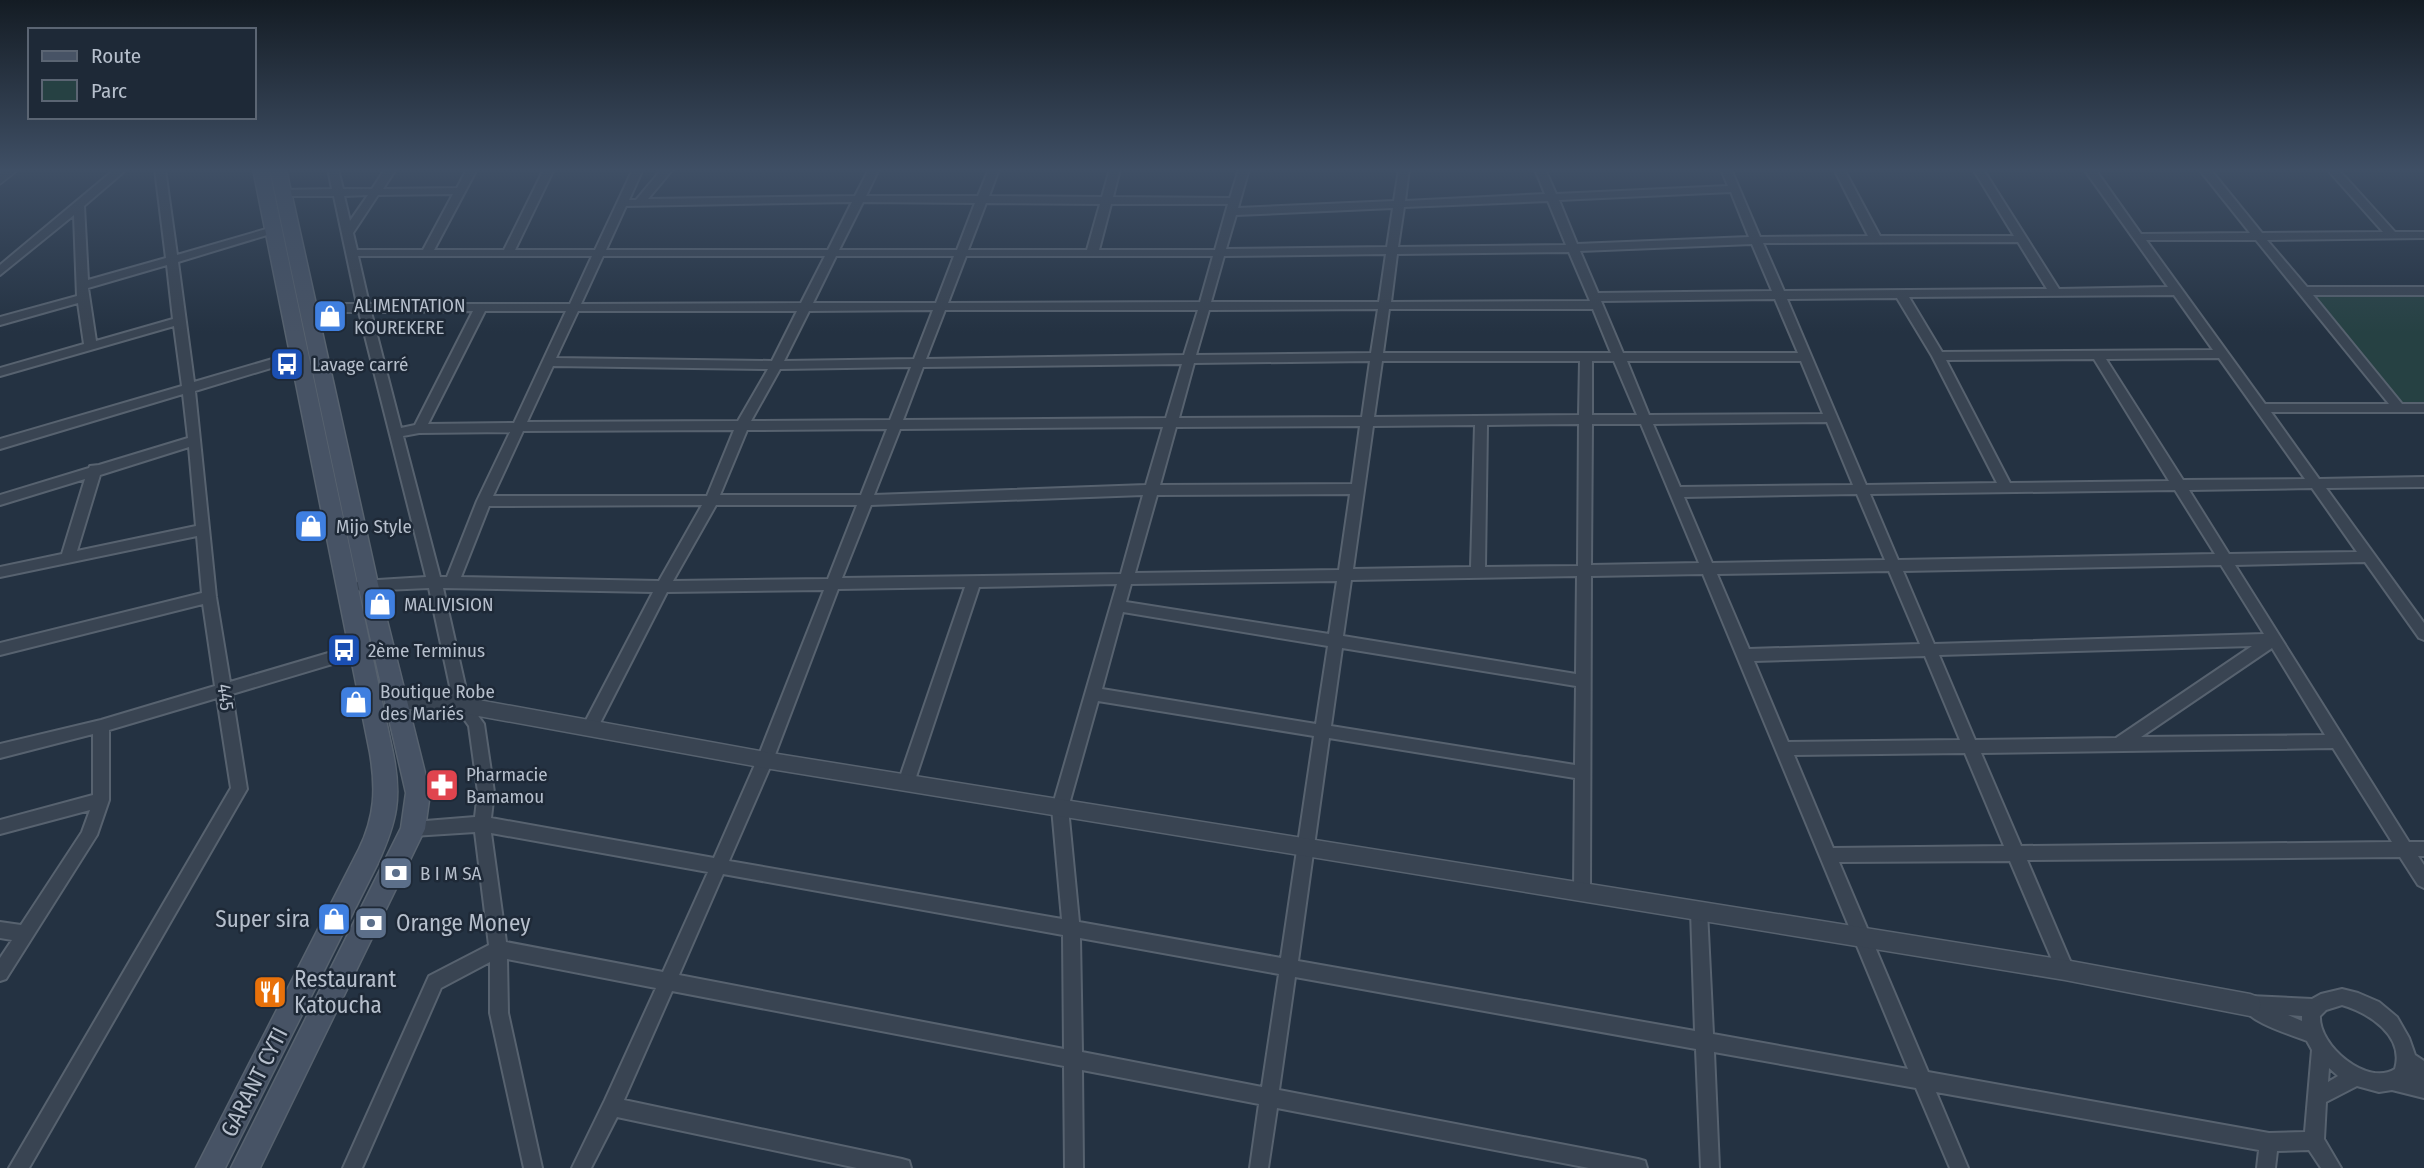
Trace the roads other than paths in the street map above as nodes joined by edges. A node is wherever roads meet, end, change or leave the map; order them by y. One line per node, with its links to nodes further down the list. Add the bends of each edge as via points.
1 (57, 224): 43 (street)
2 (80, 224): 47 (street)
3 (166, 224): 42 (street, 445)
4 (273, 224): 23 (main road)
5 (290, 224): 56 (main road)
6 (345, 224): 24 (street)
7 (354, 224): 24 (street)
8 (443, 224): 35 (street)
9 (522, 224): 36 (street)
10 (613, 224): 37 (street)
11 (848, 224): 38 (street)
12 (973, 224): 39 (street)
13 (1100, 224): 40 (street)
14 (1229, 224): 41 (street)
15 (1396, 224): 33 (street)
16 (1562, 224): 32 (street)
17 (1749, 224): 30 (street)
18 (1867, 224): 31 (street)
19 (2011, 224): 29 (street)
20 (2128, 224): 28 (street)
21 (2248, 224): 27 (street)
22 (2382, 224): 26 (street)
23 (274, 230): 42 (street); 64 (main road)
24 (347, 233): 34 (street)
25 (2424, 234): 26 (street)
26 (2392, 235): 27 (street)
27 (2258, 236): 28 (street); 45 (street)
28 (2138, 237): 44 (street)
29 (2021, 239): 31 (street); 48 (street)
30 (1756, 240): 31 (street); 32 (street); 50 (street)
31 (1876, 240)
32 (1573, 248): 33 (street); 51 (street)
33 (1392, 250): 41 (street); 52 (street)
34 (352, 253): 35 (street); 57 (street)
35 (427, 253): 36 (street)
36 (508, 253): 37 (street)
37 (599, 253): 38 (street); 59 (street)
38 (833, 253): 39 (street); 54 (street)
39 (962, 253): 40 (street); 55 (street)
40 (1091, 253): 41 (street)
41 (1221, 253): 53 (street)
42 (170, 261): 47 (street); 61 (street, 445)
43 (0, 271)
44 (2177, 291): 48 (street); 63 (street)
45 (2304, 291): 46 (street); 78 (street)
46 (2424, 291)
47 (83, 292): 60 (street); 62 (street)
48 (2055, 292): 49 (street)
49 (1901, 294): 50 (street); 66 (street)
50 (1779, 295): 51 (street); 70 (street)
51 (1595, 301): 52 (street); 69 (street)
52 (1384, 305): 53 (street); 67 (street)
53 (1207, 306): 55 (street); 71 (street)
54 (805, 307): 55 (street); 59 (street); 74 (street)
55 (941, 307): 72 (street)
56 (310, 308): 57 (street); 121 (main road)
57 (364, 308): 58 (street); 90 (street)
58 (481, 308): 59 (street); 89 (street)
59 (575, 308): 73 (street)
60 (0, 321)
61 (179, 321): 62 (street); 76 (street, 445)
62 (91, 347): 75 (street)
63 (2222, 354): 65 (street); 77 (street)
64 (300, 355): 76 (street); 123 (main road)
65 (2098, 355): 66 (street); 95 (street)
66 (1938, 356): 97 (street)
67 (1377, 357): 68 (street); 71 (street); 83 (street)
68 (1586, 357): 69 (street); 82 (street)
69 (1618, 357): 70 (street); 81 (street)
70 (1805, 357): 80 (street)
71 (1190, 359): 72 (street); 85 (street)
72 (919, 361): 74 (street); 86 (street)
73 (549, 362): 74 (street); 88 (street)
74 (776, 365): 87 (street)
75 (0, 372)
76 (188, 388): 91 (street, 445); 92 (street)
77 (2261, 408): 78 (street); 96 (street)
78 (2399, 408): 79 (street)
79 (2424, 408)
80 (1831, 418): 81 (street); 99 (street)
81 (1644, 419): 82 (street); 101 (street)
82 (1587, 420): 84 (street); 112 (street)
83 (1367, 421): 84 (street); 85 (street); 98 (street)
84 (1481, 421): 114 (street)
85 (1171, 423): 86 (street); 100 (street)
86 (894, 425): 87 (street); 104 (street)
87 (742, 426): 88 (street); 103 (street)
88 (519, 428): 89 (street); 105 (street)
89 (419, 429): 90 (street)
90 (398, 433): 118 (street)
91 (195, 441): 93 (street); 106 (street, 445)
92 (0, 443)
93 (95, 469): 102 (street); 107 (street)
94 (2424, 482): 96 (street)
95 (2178, 483): 96 (street); 97 (street); 109 (street)
96 (2316, 483): 108 (street)
97 (2006, 488): 99 (street)
98 (1357, 489): 100 (street); 115 (street)
99 (1861, 489): 101 (street); 110 (street)
100 (1152, 491): 104 (street); 116 (street)
101 (1675, 492): 111 (street)
102 (0, 499)
103 (712, 500): 104 (street); 105 (street); 122 (street)
104 (866, 500): 120 (street)
105 (484, 501): 119 (street)
106 (204, 529): 107 (street); 124 (street, 445)
107 (68, 557): 113 (street)
108 (2368, 557): 109 (street); 126 (street)
109 (2225, 559): 110 (street); 127 (street)
110 (1894, 565): 111 (street); 130 (street)
111 (1707, 568): 112 (street); 132 (street)
112 (1586, 570): 114 (street); 133 (street)
113 (0, 572)
114 (1478, 572): 115 (street)
115 (1345, 574): 116 (street); 128 (street)
116 (1126, 578): 117 (street); 125 (street)
117 (974, 581): 120 (street); 148 (street)
118 (432, 582): 119 (street); 121 (street); 137 (street)
119 (452, 583): 122 (street)
120 (834, 583): 122 (street); 146 (street)
121 (368, 584): 123 (street); 136 (main road)
122 (663, 587): 139 (street)
123 (346, 591): 131 (main road)
124 (209, 597): 129 (street); 134 (street, 445)
125 (1118, 606): 128 (street); 135 (street)
126 (2424, 634)
127 (2274, 640): 130 (street); 141 (street); 142 (street)
128 (1335, 641): 133 (street); 140 (street)
129 (0, 649)
130 (1929, 649): 132 (street); 143 (street)
131 (359, 650): 134 (street); 188 (main road, GARANT CYTI, via 387,789 382,825)
132 (1743, 655): 144 (street)
133 (1584, 681): 147 (street)
134 (225, 690): 138 (street); 187 (street, 445, via 239,789)
135 (1093, 694): 140 (street); 150 (street)
136 (394, 700): 137 (street); 153 (main road, GARANT CYTI, via 418,793)
137 (461, 705): 139 (street); 151 (street, via 476,724 486,792)
138 (101, 726): 145 (street); 149 (street)
139 (591, 726): 146 (street)
140 (1322, 731): 147 (street); 154 (street)
141 (2338, 741): 142 (street); 155 (street)
142 (2119, 744): 143 (street)
143 (1970, 746): 144 (street); 157 (street)
144 (1783, 749): 158 (street)
145 (0, 751)
146 (765, 760): 148 (street); 159 (street)
147 (1583, 773): 161 (street)
148 (906, 783): 150 (street)
149 (101, 800): 152 (street); 165 (street, via 89,835)
150 (1060, 808): 154 (street); 163 (street)
151 (482, 824): 153 (street); 159 (street); 167 (street)
152 (0, 827)
153 (413, 829): 189 (main road, GARANT CYTI)
154 (1305, 848): 161 (street); 168 (street)
155 (2404, 849): 156 (street); 157 (street); 160 (street)
156 (2424, 849)
157 (2015, 853): 158 (street); 169 (street)
158 (1828, 855): 166 (street)
159 (718, 866): 163 (street); 171 (street)
160 (2424, 880)
161 (1582, 892): 162 (street)
162 (1699, 911): 166 (street); 175 (street)
163 (1071, 929): 168 (street); 176 (street)
164 (0, 930): 165 (street)
165 (25, 933): 170 (street)
166 (1863, 939): 169 (street); 179 (street)
167 (498, 949): 171 (street); 190 (street, via 435,982); 191 (street, via 499,1013)
168 (1288, 968): 175 (street); 183 (street)
169 (2065, 970): 172 (street)
170 (0, 973)
171 (667, 981): 176 (street); 184 (street)
172 (2250, 1005): 173 (street); 174 (street)
173 (2312, 1008): 174 (street, via 2309,1020); 177 (street, via 2324,999 2342,997 2364,1003 2397,1029)
174 (2317, 1041): 178 (street, via 2337,1065); 182 (street)
175 (1705, 1042): 179 (street); 197 (street)
176 (1072, 1059): 183 (street); 194 (street)
177 (2417, 1067): 180 (street)
178 (2356, 1077): 180 (street); 182 (street)
179 (1923, 1082): 186 (street); 198 (street)
180 (2394, 1082): 181 (street)
181 (2424, 1089)
182 (2319, 1096): 185 (street)
183 (1269, 1097): 195 (street); 196 (street)
184 (612, 1107): 192 (street); 193 (street)
185 (2314, 1141): 186 (street); 200 (street)
186 (2269, 1142): 199 (street)
187 (18, 1168)
188 (210, 1168)
189 (245, 1168)
190 (352, 1168)
191 (533, 1168)
192 (581, 1168)
193 (902, 1168)
194 (1074, 1168)
195 (1259, 1168)
196 (1638, 1168)
197 (1710, 1168)
198 (1959, 1168)
199 (2266, 1168)
200 (2332, 1168)

